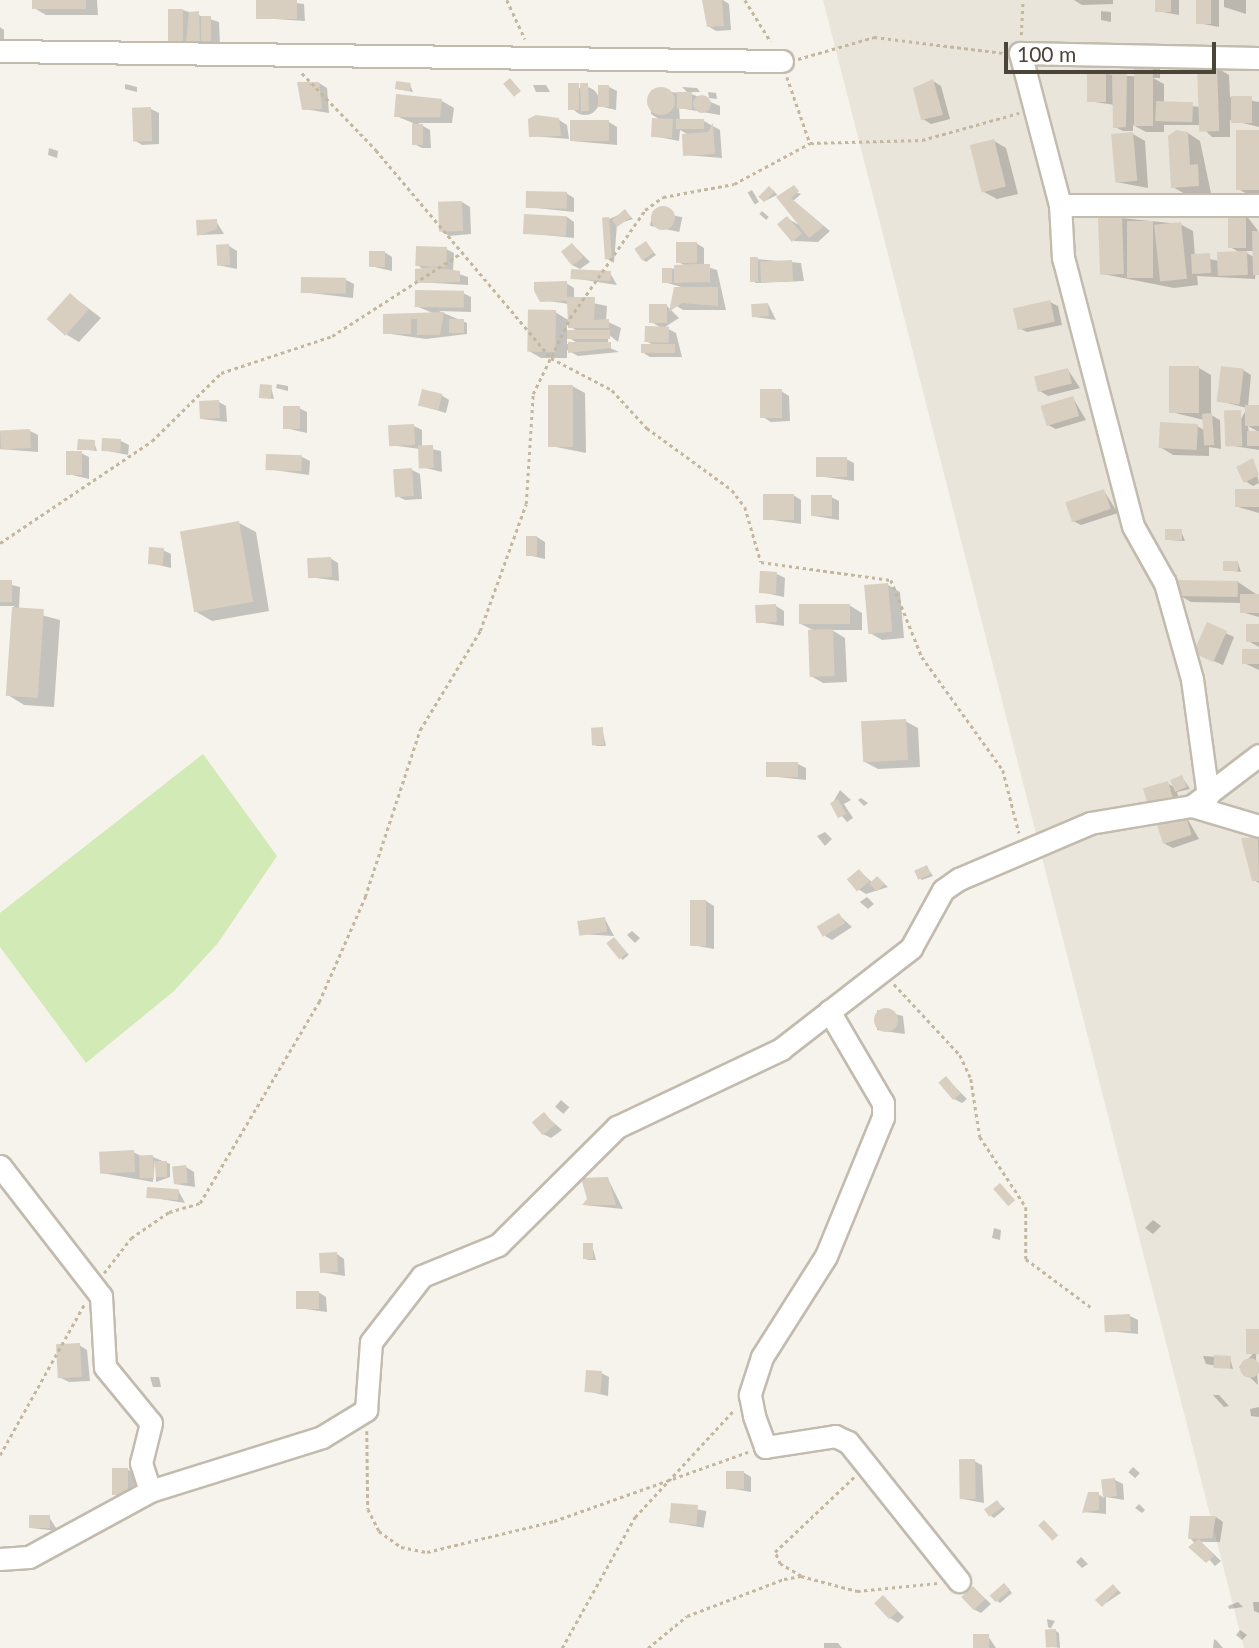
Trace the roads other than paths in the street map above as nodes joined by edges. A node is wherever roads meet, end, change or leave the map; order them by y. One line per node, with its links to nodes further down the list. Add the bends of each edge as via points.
1 (0, 51): 3 (street)
2 (1259, 58): 4 (street, via 1020,53 1033,84 1034,108)
3 (782, 61)
4 (1060, 205): 5 (street); 7 (street, via 1063,258 1133,526 1165,583 1192,679)
5 (1259, 205)
6 (1259, 755): 7 (street)
7 (1200, 801): 8 (street); 9 (street, via 1113,817 1025,849 943,890 926,931)
8 (1259, 826)
9 (829, 1011): 11 (street, via 755,1066 617,1126 498,1245 422,1276 372,1342 366,1410 322,1437); 13 (street, via 883,1103 883,1117 826,1256 770,1341 750,1395 765,1447 835,1436 869,1463)
10 (0, 1166): 11 (street, via 29,1210 96,1284 105,1367 151,1423 141,1463)
11 (150, 1492): 12 (street, via 29,1557)
12 (0, 1559)
13 (959, 1581)

